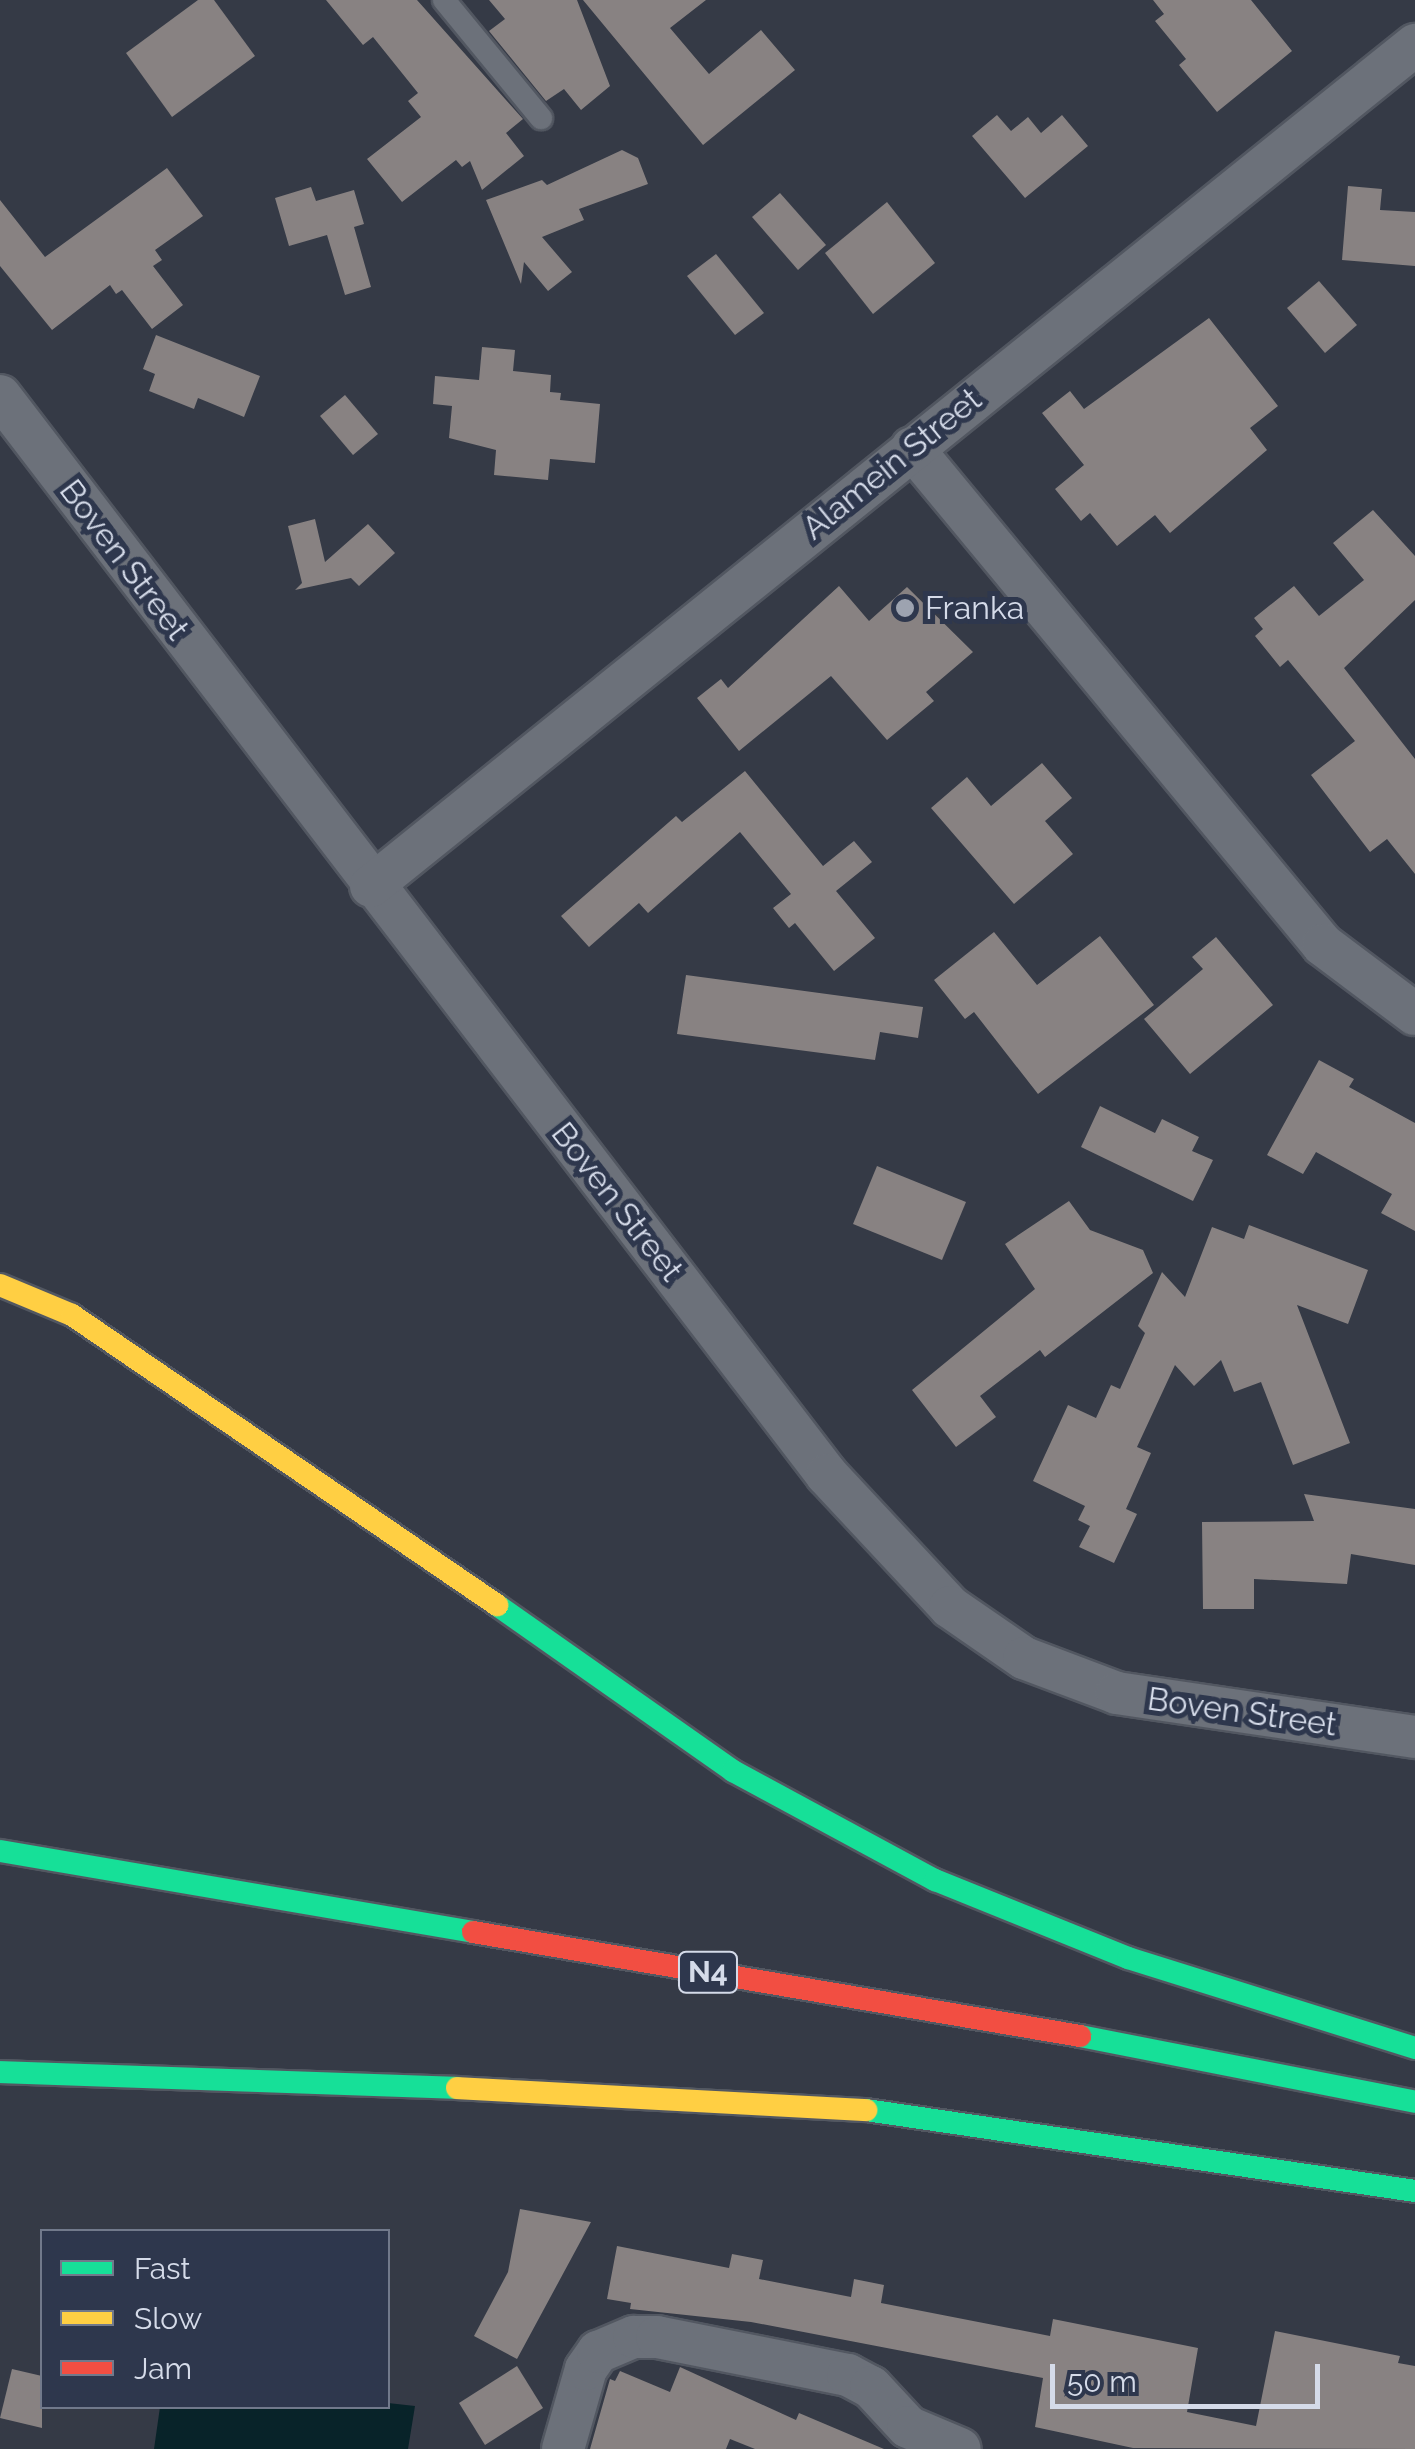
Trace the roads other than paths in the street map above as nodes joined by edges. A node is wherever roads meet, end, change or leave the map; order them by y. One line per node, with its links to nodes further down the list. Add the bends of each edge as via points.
1 (444, 0): 3 (lane)
2 (1415, 46): 5 (street, Alamein Street)
3 (541, 118)
4 (0, 396): 6 (street, Boven Street)
5 (912, 448): 6 (street, Alamein Street); 7 (street, via 1324,946)
6 (371, 886): 9 (street, Boven Street, via 827,1475 950,1607 1024,1658 1117,1692)
7 (1415, 1014)
8 (0, 1285): 11 (highway, via 72,1316 346,1498 734,1771 800,1808 935,1880 1128,1958)
9 (1415, 1737)
10 (0, 1851): 13 (highway, N4, via 1208,2058)
11 (1415, 2048)
12 (0, 2072): 14 (highway, via 673,2095 865,2110)
13 (1415, 2102)
14 (1415, 2191)
15 (562, 2449): 16 (street, via 586,2369 598,2352 634,2337 657,2337 848,2375 871,2387 908,2427)
16 (960, 2449)

